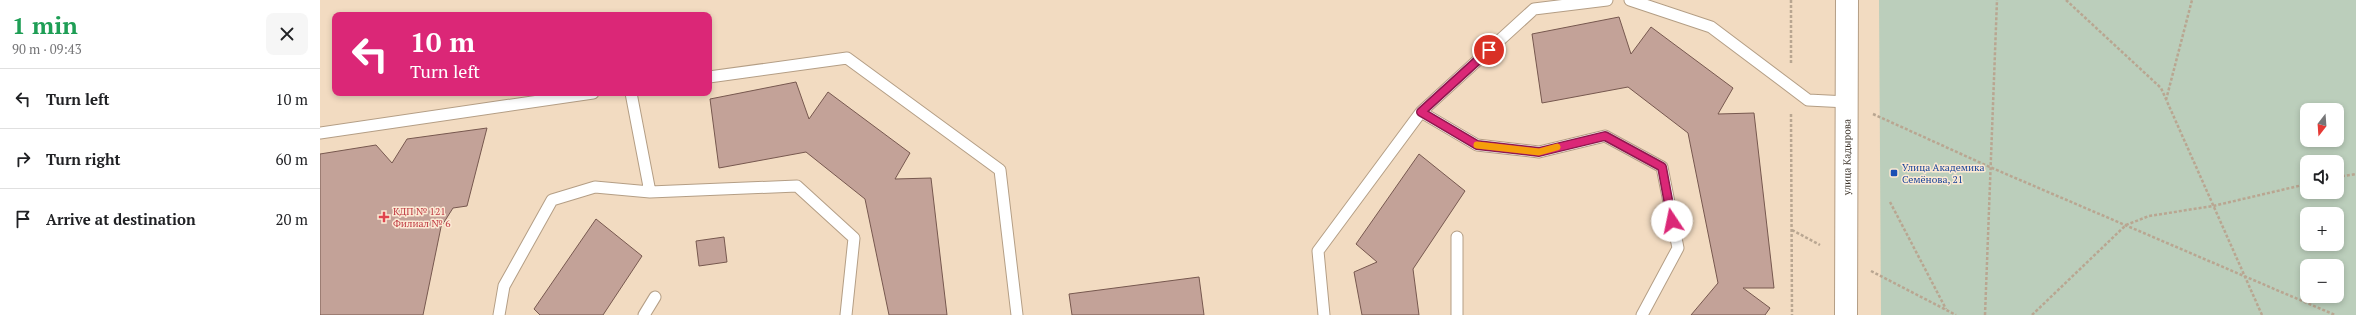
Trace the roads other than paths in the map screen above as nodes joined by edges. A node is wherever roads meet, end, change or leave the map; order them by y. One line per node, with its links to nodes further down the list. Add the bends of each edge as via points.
1 (1607, 0): 8 (lane, via 1534,9)
2 (1630, 0): 7 (lane, via 1711,27 1808,100)
3 (1847, 0): 7 (street, улица Кадырова)
4 (712, 77): 16 (lane, via 847,58 1000,170)
5 (573, 96): 9 (lane)
6 (631, 96): 10 (lane)
7 (1846, 102): 20 (street, улица Кадырова)
8 (1421, 112): 17 (lane, via 1318,251); 19 (lane, via 1477,145 1539,152 1605,136 1662,167 1678,248)
9 (320, 133)
10 (650, 192): 13 (lane, via 595,187 552,200 504,286); 15 (lane, via 797,186 854,238)
11 (1457, 237): 18 (lane)
12 (655, 297): 14 (lane)
13 (499, 315)
14 (644, 315)
15 (846, 315)
16 (1017, 315)
17 (1324, 315)
18 (1457, 315)
19 (1642, 315)
20 (1846, 315)

